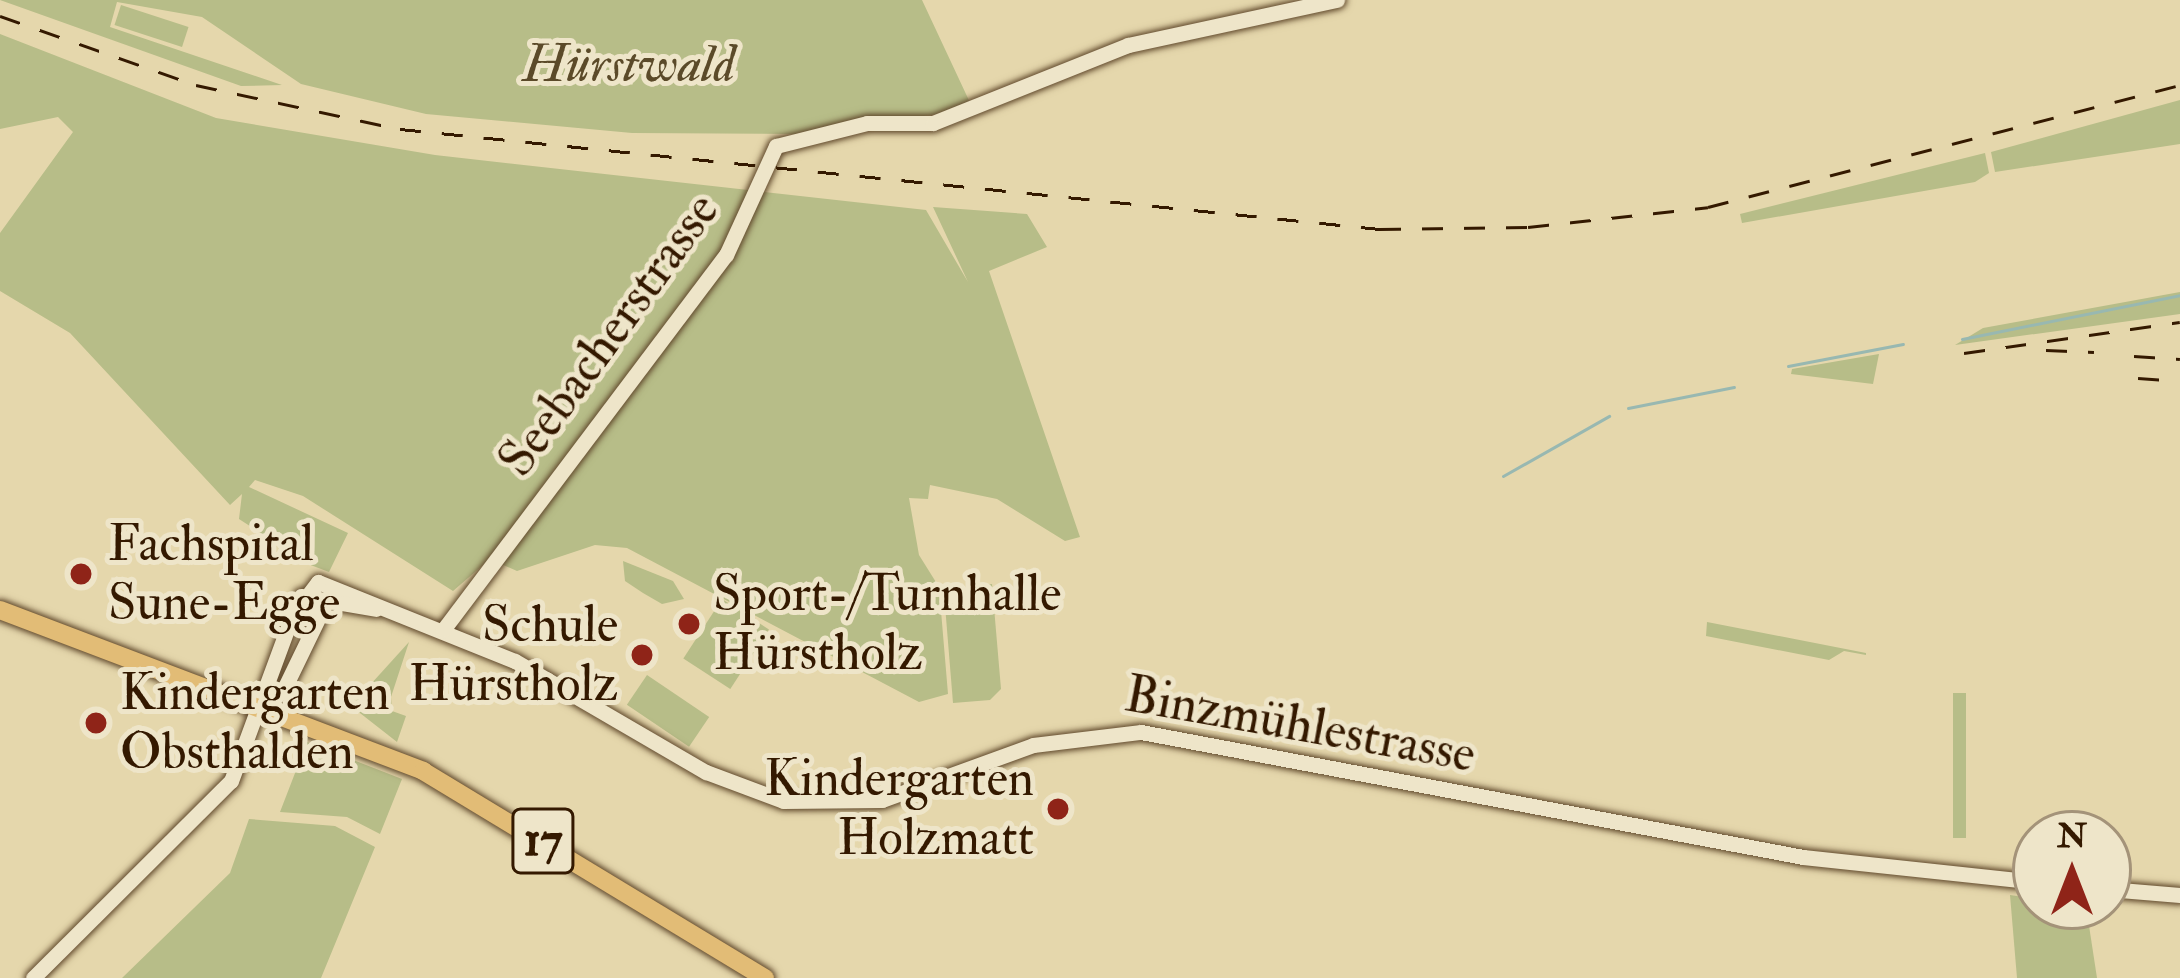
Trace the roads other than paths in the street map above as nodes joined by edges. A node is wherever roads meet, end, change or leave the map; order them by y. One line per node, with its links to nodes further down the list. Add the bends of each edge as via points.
1 (1337, 0): 7 (street, Seebacherstrasse, via 1128,45 933,123 867,123 776,146 726,255)
2 (318, 582): 3 (street); 4 (street); 5 (street, Binzmühlestrasse)
3 (302, 596): 4 (street, Binzmühlestrasse); 8 (street)
4 (325, 604): 5 (street, Binzmühlestrasse); 8 (street, via 283,691)
5 (385, 609): 7 (street, Binzmühlestrasse)
6 (0, 610): 8 (main road, 17)
7 (443, 630): 9 (street, Binzmühlestrasse, via 720,779 783,801 882,800 1033,745 1141,732 1803,857)
8 (263, 704): 12 (street, via 218,796); 13 (main road, 17, via 480,802)
9 (2012, 879)
10 (2132, 891): 11 (street)
11 (2180, 895)
12 (33, 978)
13 (765, 978)

